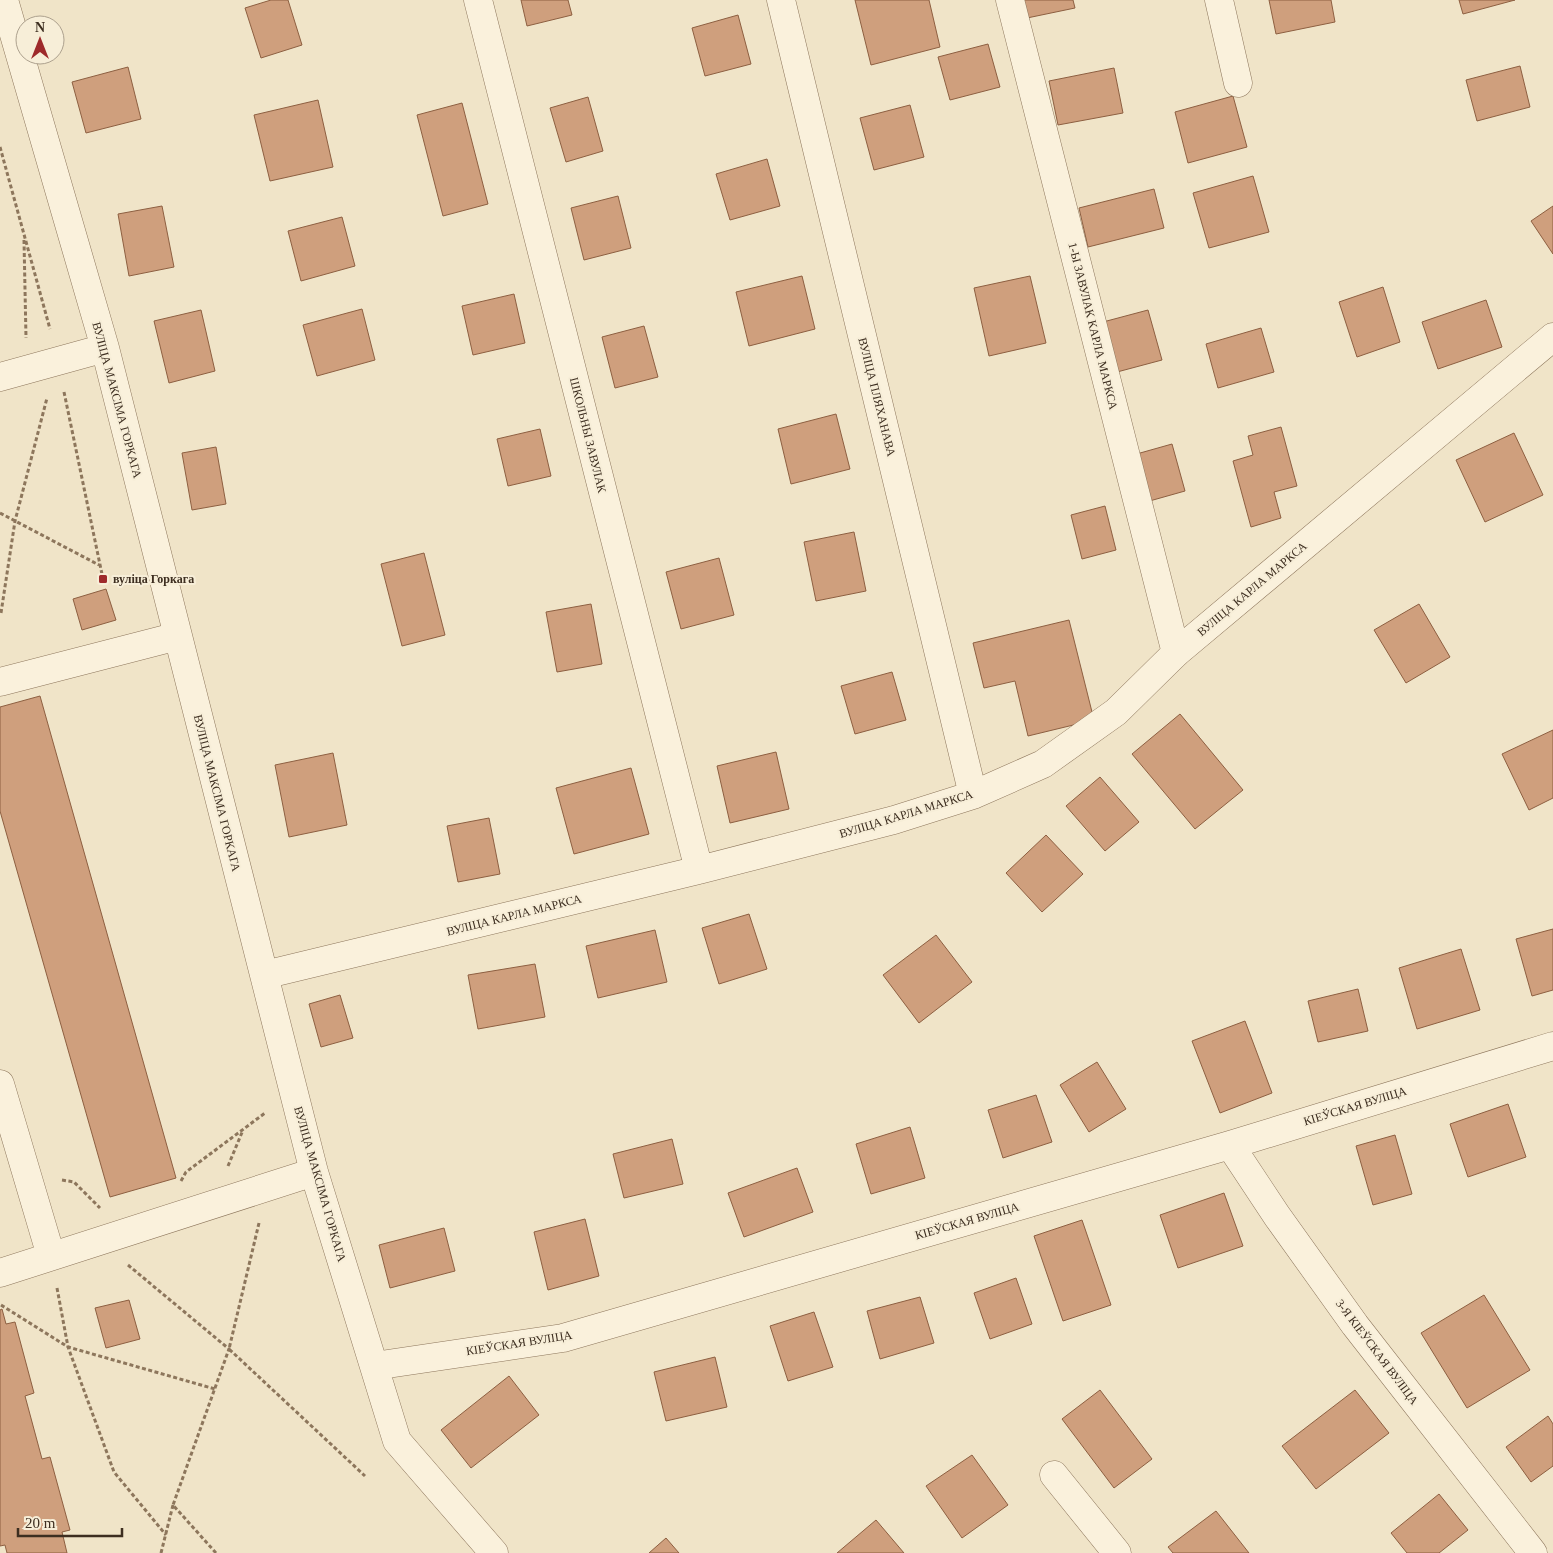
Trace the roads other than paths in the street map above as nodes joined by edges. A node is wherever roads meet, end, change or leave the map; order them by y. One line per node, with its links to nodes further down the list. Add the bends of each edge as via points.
1 (4, 0): 8 (street, ВУЛІЦА МАКСІМА ГОРКАГА)
2 (478, 0): 14 (street, ШКОЛЬНЫ ЗАВУЛАК)
3 (781, 0): 13 (street, ВУЛІЦА ПЛЯХАНАВА)
4 (1010, 0): 11 (street, 1-Ы ЗАВУЛАК КАРЛА МАРКСА)
5 (1219, 0): 6 (street)
6 (1238, 83)
7 (1553, 337): 11 (street, ВУЛІЦА КАРЛА МАРКСА)
8 (105, 348): 9 (street); 10 (street, ВУЛІЦА МАКСІМА ГОРКАГА)
9 (0, 377)
10 (178, 636): 12 (street); 15 (street, ВУЛІЦА МАКСІМА ГОРКАГА)
11 (1176, 652): 13 (street, ВУЛІЦА КАРЛА МАРКСА, via 1116,712 1043,764)
12 (0, 682)
13 (973, 795): 14 (street, ВУЛІЦА КАРЛА МАРКСА, via 894,820)
14 (699, 870): 15 (street, ВУЛІЦА КАРЛА МАРКСА)
15 (264, 975): 19 (street, ВУЛІЦА МАКСІМА ГОРКАГА)
16 (1553, 1046): 18 (street, КІЕЎСКАЯ ВУЛІЦА)
17 (0, 1084): 20 (street)
18 (1230, 1145): 22 (street, КІЕЎСКАЯ ВУЛІЦА, via 563,1338); 26 (street, 3-Я КІЕЎСКАЯ ВУЛІЦА, via 1355,1325)
19 (314, 1172): 20 (street); 22 (street, ВУЛІЦА МАКСІМА ГОРКАГА)
20 (51, 1256): 21 (street)
21 (0, 1272)
22 (374, 1366): 24 (street, ВУЛІЦА МАКСІМА ГОРКАГА, via 397,1441)
23 (1054, 1475): 25 (street)
24 (494, 1553)
25 (1117, 1553)
26 (1533, 1553)

